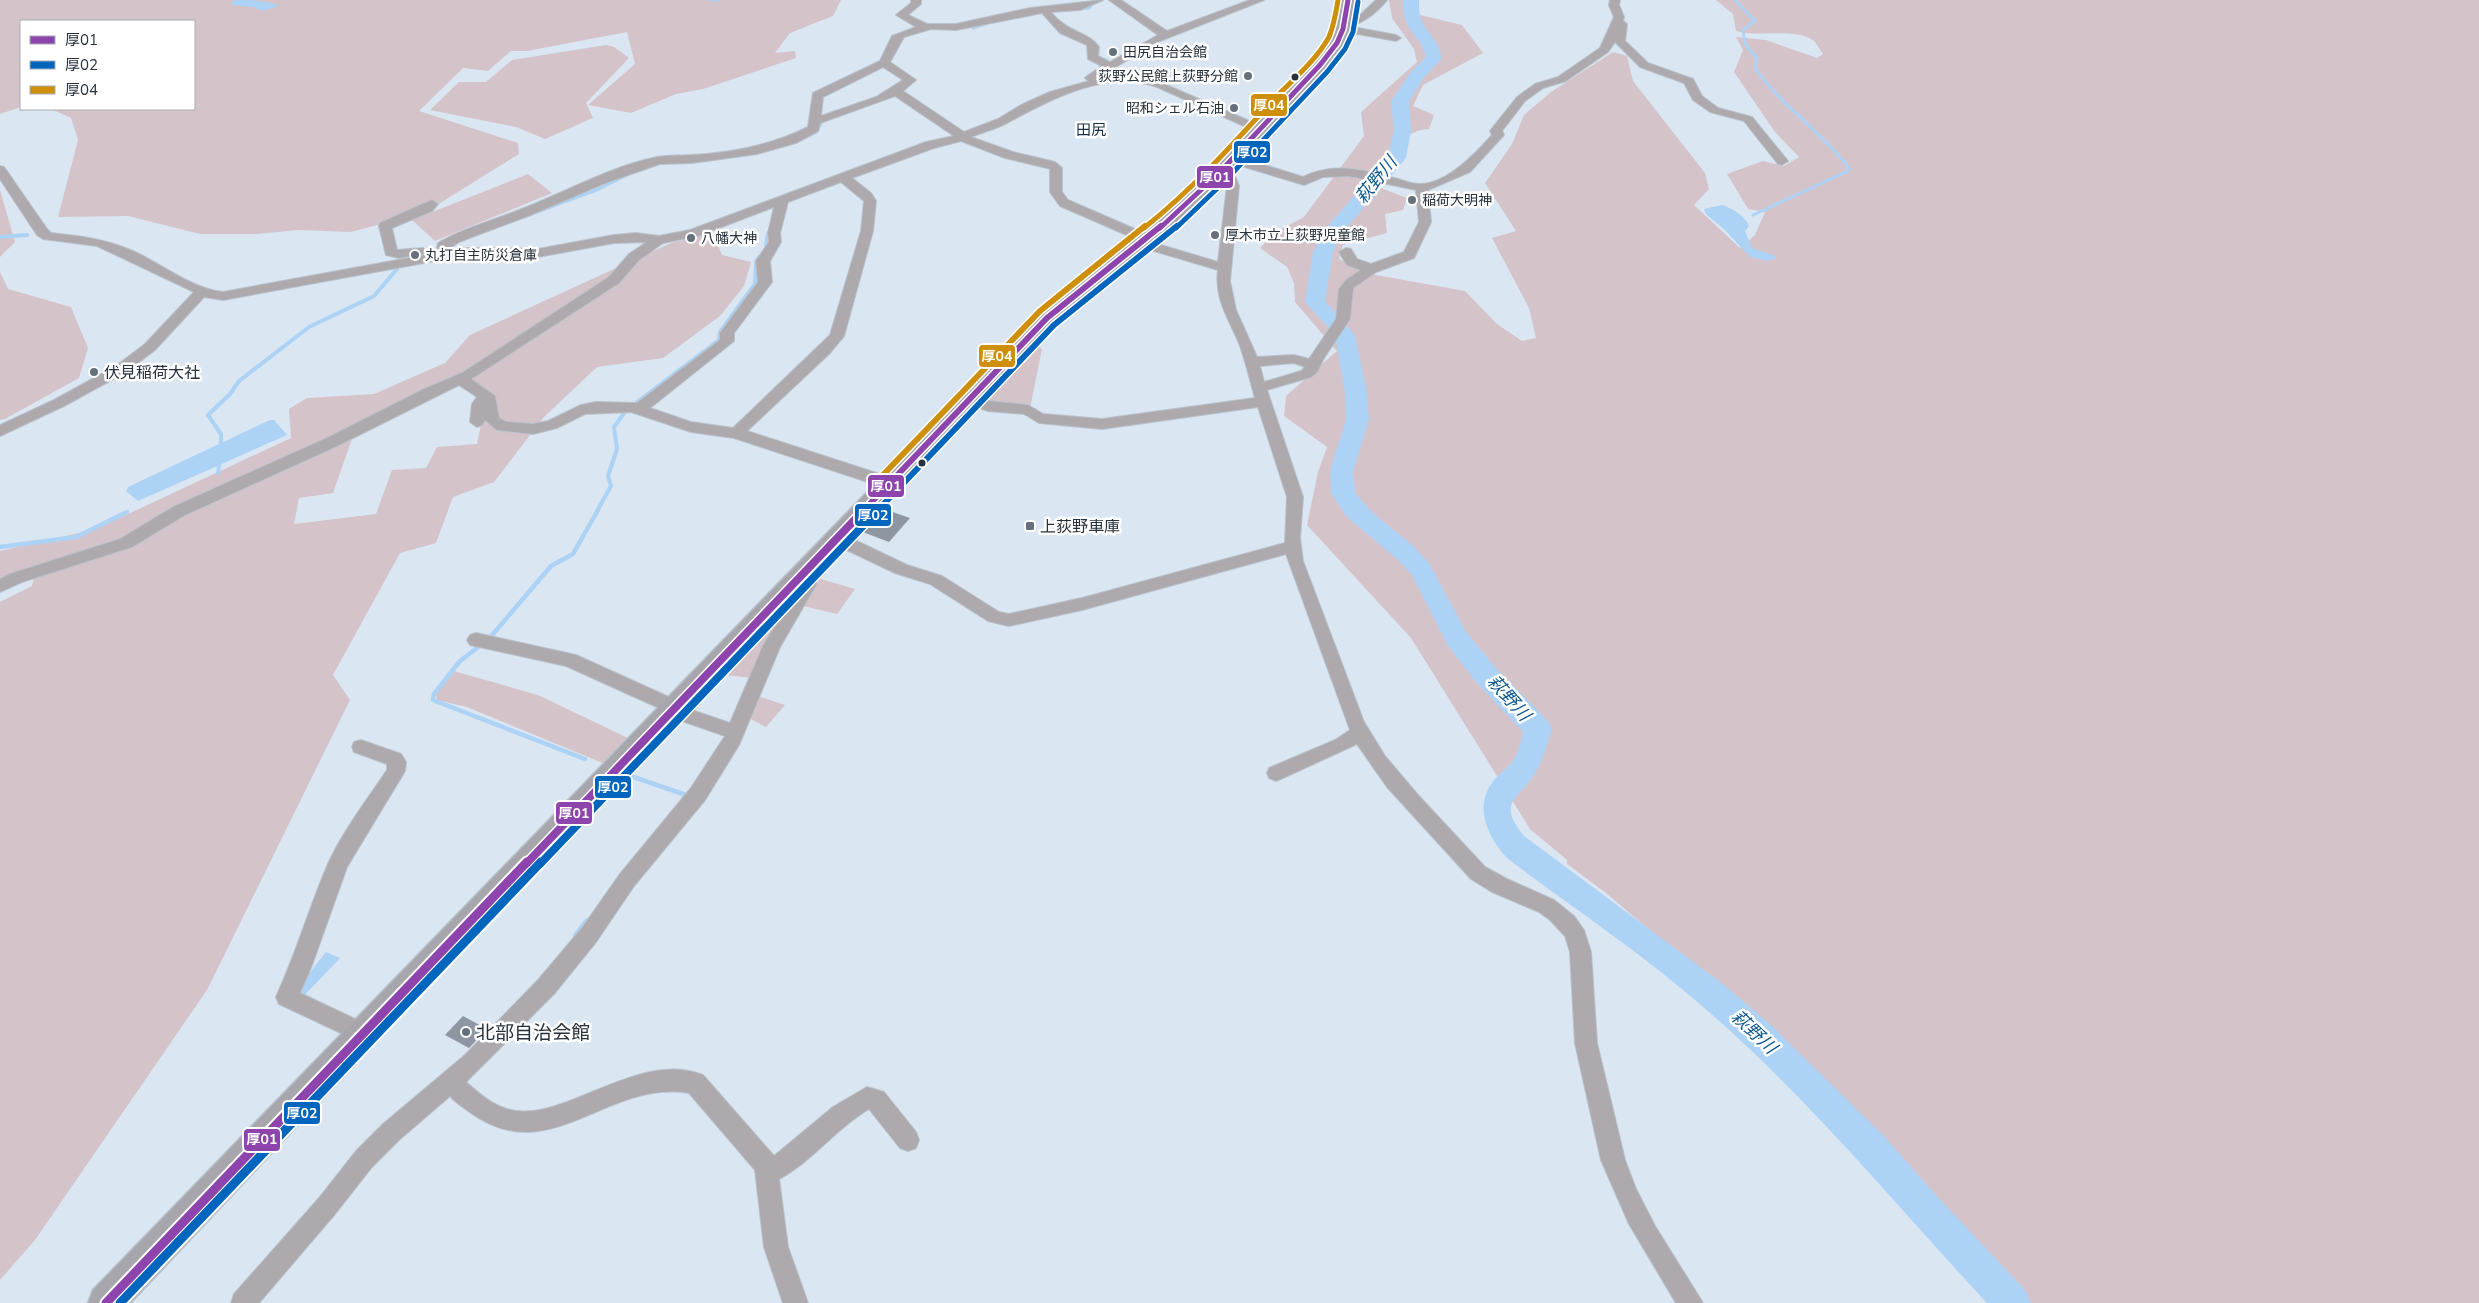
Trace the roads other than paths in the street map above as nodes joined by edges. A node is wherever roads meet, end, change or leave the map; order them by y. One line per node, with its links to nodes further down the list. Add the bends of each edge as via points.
1 (916, 0): 11 (street, via 916,4 901,15)
2 (1114, 0): 12 (street)
3 (1259, 0): 12 (street)
4 (1348, 0): 10 (highway)
5 (1382, 0): 10 (street, via 1362,19)
6 (1615, 0): 9 (street)
7 (1096, 1): 8 (street, via 1076,8)
8 (1045, 11): 11 (street, via 956,27); 15 (street, via 1061,31 1092,43 1092,57)
9 (1619, 18): 22 (street, via 1623,22 1620,42 1636,58 1652,69 1690,82 1698,98 1714,110 1748,119); 26 (street, via 1608,46 1562,79 1539,86 1521,99 1496,131 1498,136 1462,174)
10 (1344, 26): 13 (street); 19 (highway, via 1320,64)
11 (925, 27): 14 (street, via 896,38)
12 (1165, 35): 15 (street)
13 (1396, 38)
14 (886, 65): 17 (street, via 910,80); 18 (street, via 860,73 817,95)
15 (1110, 66): 16 (street, via 1086,81)
16 (1086, 85): 19 (street, via 1116,78 1142,78); 20 (street, via 1038,101)
17 (895, 92): 18 (street); 20 (street)
18 (820, 120): 31 (street, via 806,135 756,150 659,160 604,179 454,238)
19 (1259, 129): 21 (highway)
20 (963, 136): 25 (street); 30 (street, via 1008,156 1051,165 1056,168 1056,192 1064,203)
21 (1232, 159): 24 (highway); 26 (street, via 1304,181 1321,173 1358,172)
22 (1782, 161)
23 (0, 170): 35 (street, via 48,236 100,242)
24 (1218, 174): 30 (highway); 33 (street, via 1232,181 1233,186)
25 (842, 177): 27 (street); 45 (street, via 870,201 867,231 837,336)
26 (1422, 188): 34 (street, via 1425,222 1409,255)
27 (782, 200): 29 (street, via 693,233); 42 (street, via 775,242 762,261 765,282 726,333 727,341)
28 (432, 204): 31 (street, via 385,226 390,250 399,254)
29 (659, 240): 31 (street, via 629,237 538,253); 38 (street, via 634,257 614,280 584,301)
30 (1144, 241): 33 (street); 41 (highway, via 1063,303)
31 (443, 251): 35 (street, via 389,267 234,295 212,295)
32 (1346, 252): 34 (street, via 1352,262)
33 (1224, 268): 36 (street, via 1224,294)
34 (1371, 269): 37 (street, via 1347,287 1343,298 1345,316)
35 (203, 290): 44 (street, via 150,347 121,370)
36 (1252, 362): 37 (street, via 1294,359); 39 (street)
37 (1313, 364): 39 (street, via 1306,374)
38 (460, 379): 40 (street); 50 (street, via 332,442 179,511 126,543)
39 (1261, 395): 41 (street, via 1102,424 1039,418 1028,410 988,406); 48 (street, via 1295,496)
40 (486, 396): 42 (street, via 492,405 492,420 498,425 528,429 552,425 577,411 590,408); 43 (street, via 479,404)
41 (968, 399): 46 (highway)
42 (639, 409): 45 (street, via 691,427)
43 (477, 422)
44 (0, 432)
45 (736, 433): 46 (street)
46 (888, 483): 47 (highway)
47 (836, 538): 48 (street, via 902,569 936,580 994,617 1009,620); 49 (highway)
48 (1292, 548): 54 (street)
49 (814, 560): 52 (highway); 53 (street, via 808,585 772,646)
50 (0, 586)
51 (481, 641): 52 (street, via 570,660 665,703)
52 (671, 710): 53 (street); 57 (highway)
53 (735, 732): 58 (street, via 698,794 627,880 576,952 495,1041)
54 (1360, 733): 56 (street, via 1342,746); 64 (street, via 1396,782 1478,873 1556,913 1575,933 1583,958 1586,1048 1612,1157 1649,1236)
55 (361, 747): 57 (street, via 394,759 396,771 338,865 287,996)
56 (1276, 772)
57 (362, 1033): 61 (highway)
58 (452, 1079): 60 (street, via 455,1088 492,1114 504,1120 532,1122 572,1112 600,1098 633,1088 669,1081 695,1083 766,1165); 62 (street, via 364,1159)
59 (908, 1140): 60 (street, via 876,1100 867,1098 788,1161)
60 (768, 1172): 63 (street, via 776,1247)
61 (106, 1303)
62 (243, 1303)
63 (796, 1303)
64 (1690, 1303)

